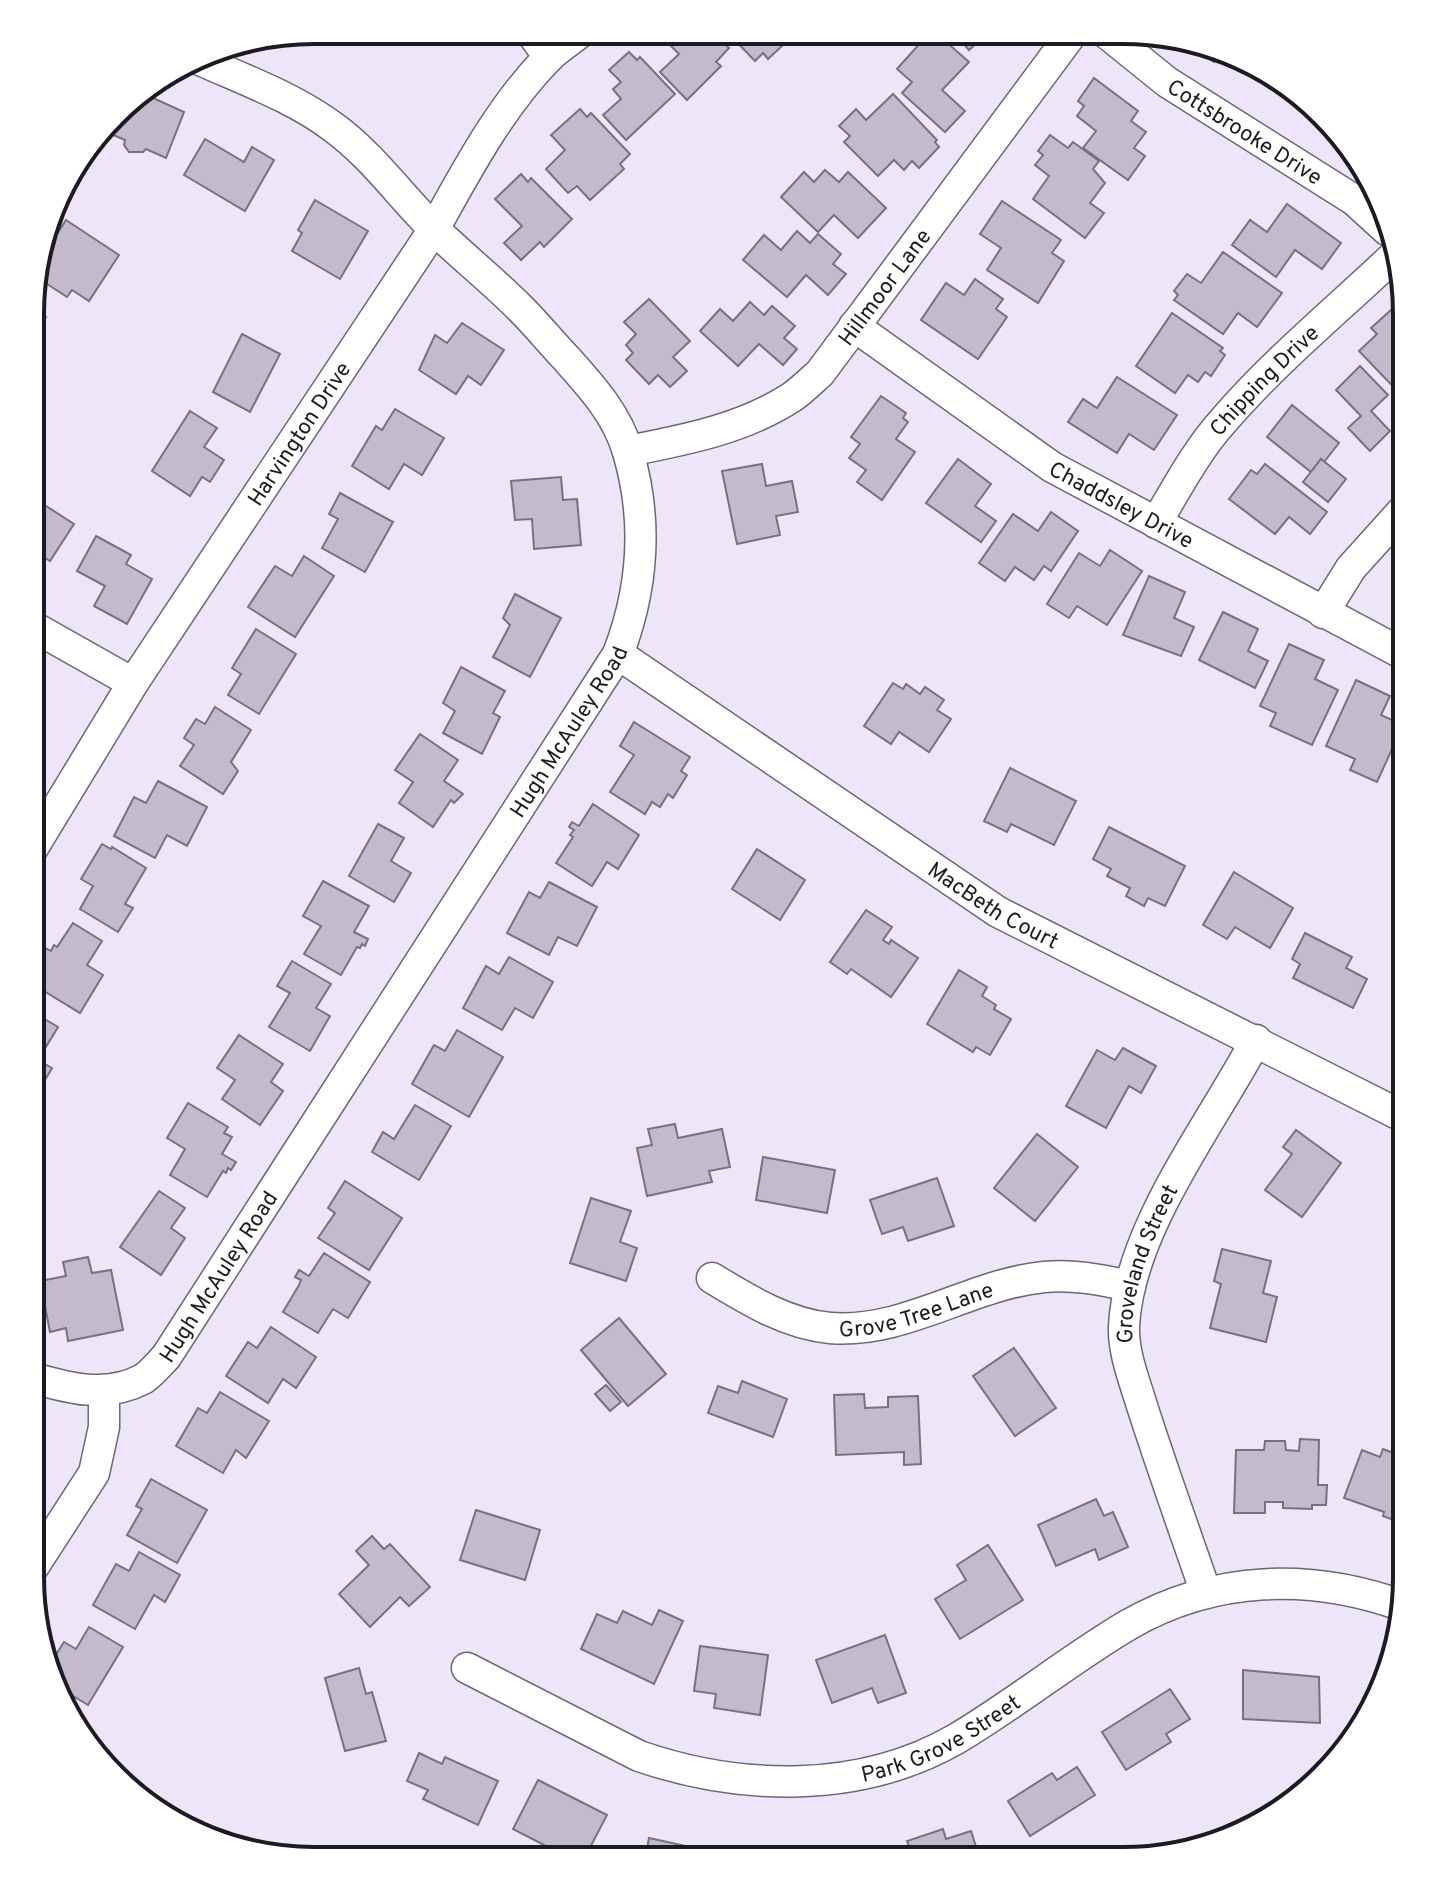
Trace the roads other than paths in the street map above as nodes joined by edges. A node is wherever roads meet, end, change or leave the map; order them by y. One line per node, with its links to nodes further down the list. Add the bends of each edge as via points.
1 (1064, 44): 10 (street, Hillmoor Lane)
2 (1120, 44): 7 (street, Cottsbrooke Drive, via 1167,82 1354,200)
3 (540, 45): 5 (street)
4 (565, 45): 5 (street, Harvington Drive)
5 (549, 57): 8 (street, Harvington Drive, via 477,152)
6 (211, 65): 8 (street, Hugh McAuley Road, via 302,106 336,128)
7 (1375, 219)
8 (434, 229): 11 (street, Hugh McAuley Road, via 519,307 599,394); 18 (street, Harvington Drive)
9 (1388, 262): 13 (street, Chipping Drive, via 1222,421)
10 (854, 326): 11 (street, Hillmoor Lane, via 820,373 753,418); 13 (street, Chaddsley Drive, via 1052,467)
11 (628, 451): 17 (street, Hugh McAuley Road, via 640,511 641,561 630,623)
12 (1393, 522): 14 (street, via 1351,568)
13 (1156, 523): 14 (street, Chaddsley Drive)
14 (1323, 613): 16 (street, Chaddsley Drive)
15 (44, 633): 18 (street)
16 (1393, 649)
17 (618, 654): 20 (street, MacBeth Court, via 998,912); 25 (street, Hugh McAuley Road, via 181,1336 144,1378)
18 (133, 683): 19 (street, Harvington Drive)
19 (44, 830)
20 (1256, 1040): 21 (street, MacBeth Court); 23 (street, Groveland Street, via 1163,1203)
21 (1392, 1111)
22 (712, 1278): 23 (street, Grove Tree Lane, via 782,1316 831,1328 869,1327 1042,1277 1092,1278)
23 (1130, 1286): 27 (street, Groveland Street, via 1124,1327 1128,1360)
24 (44, 1381): 25 (street, Hugh McAuley Road)
25 (104, 1392): 26 (street, via 104,1427 94,1473)
26 (44, 1550)
27 (1206, 1593): 28 (street, Park Grove Street, via 1264,1584 1328,1585); 29 (street, Park Grove Street, via 1132,1623 955,1739 901,1763 806,1782 735,1779 665,1765)
28 (1391, 1602)
29 (467, 1668)

